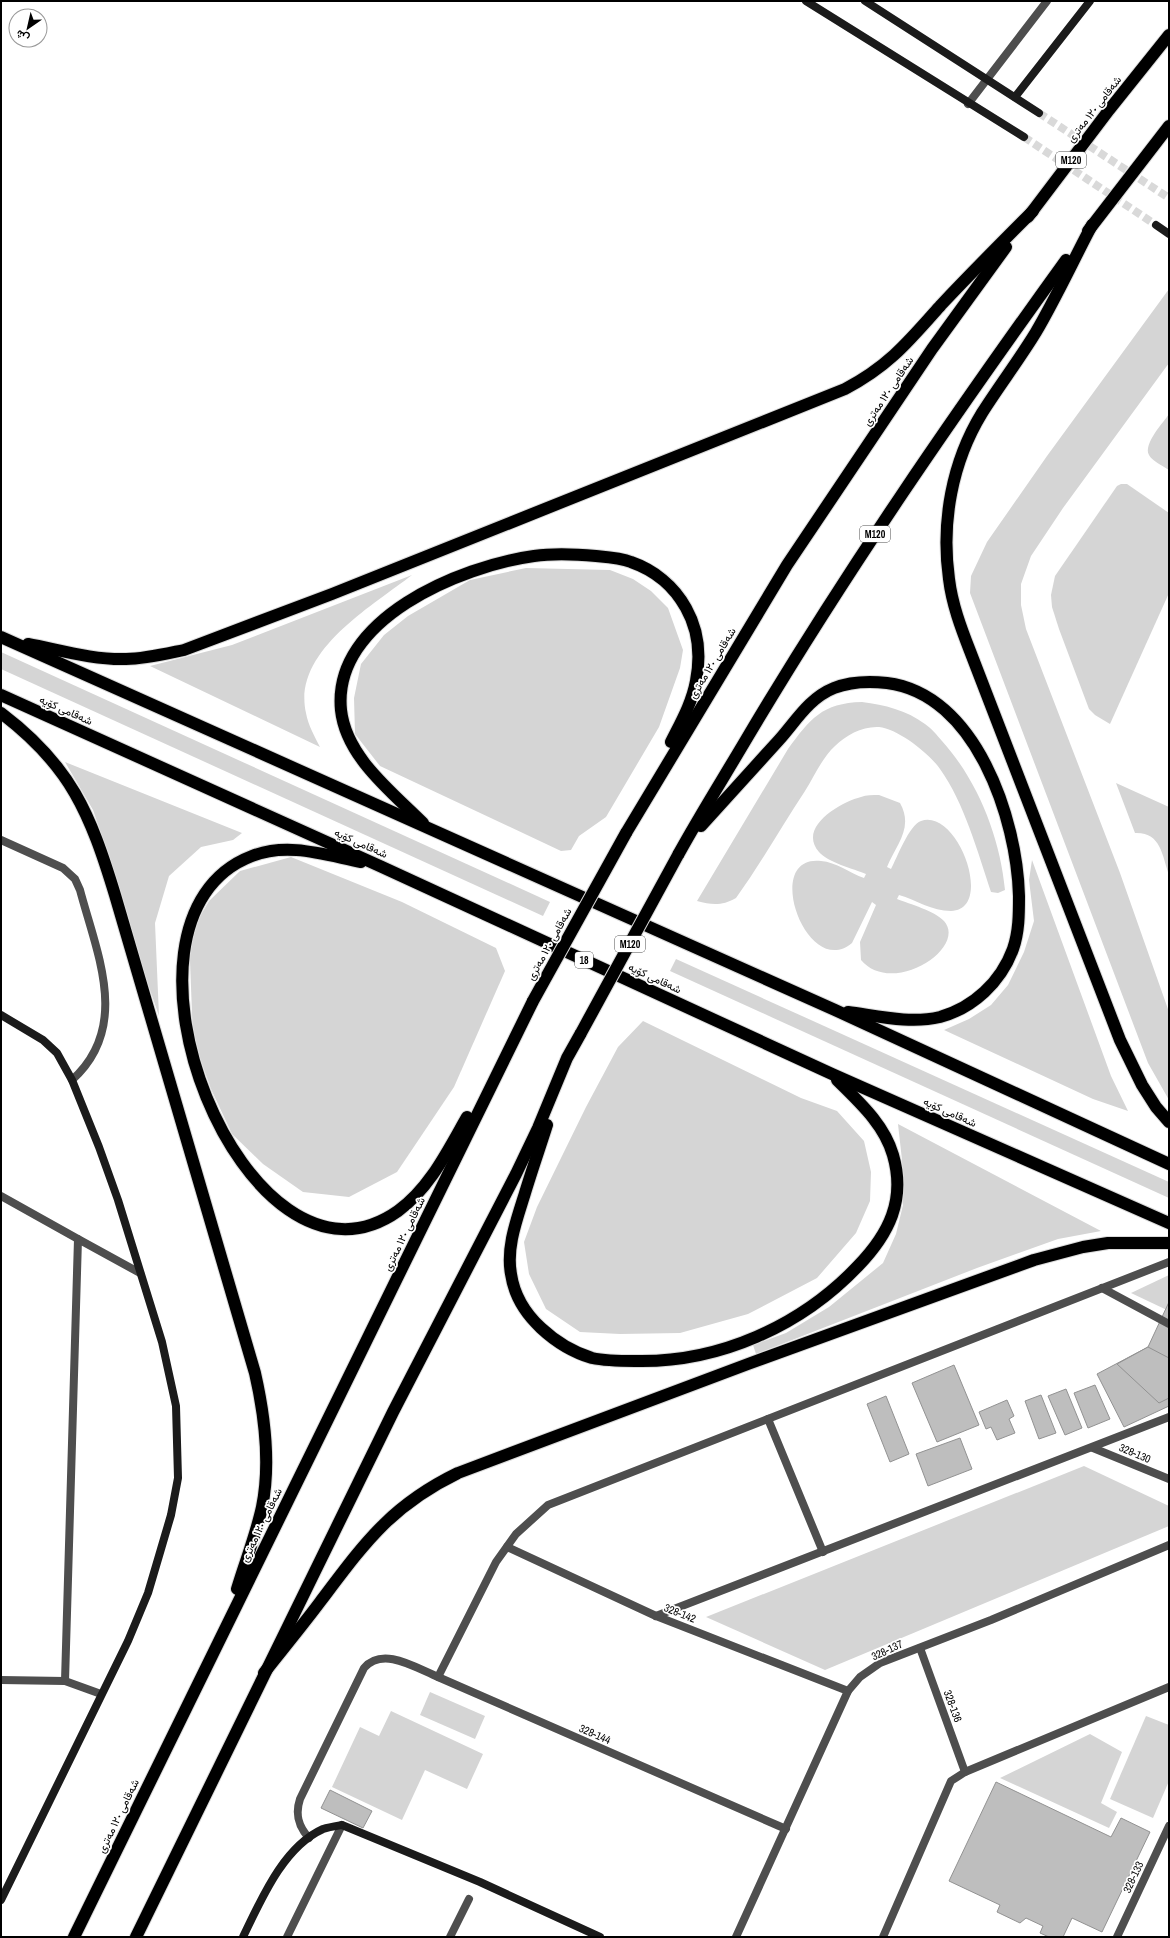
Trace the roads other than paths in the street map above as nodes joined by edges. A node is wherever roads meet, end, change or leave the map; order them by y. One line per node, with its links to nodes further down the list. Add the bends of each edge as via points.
1 (806, 1): 8 (street)
2 (865, 1): 6 (street)
3 (1047, 1): 6 (street)
4 (1090, 1): 7 (street)
5 (1169, 35): 12 (highway, شەقامی ١٢٠ مەتری / M120)
6 (986, 79): 7 (street); 8 (street)
7 (1015, 97): 9 (street)
8 (968, 104): 11 (street)
9 (1039, 113)
10 (1169, 126): 13 (highway, M120)
11 (1024, 138)
12 (1033, 211): 16 (highway, via 909,342 867,377 845,388 332,594 184,650 126,659 93,656); 19 (highway, شەقامی ١٢٠ مەتری / M120, via 932,349 836,490 787,565)
13 (1092, 225): 22 (highway, M120, via 973,390 877,531 794,658); 30 (highway, via 1036,332 982,414 966,446 952,487 948,511 949,579 960,625 1100,991 1130,1064 1156,1108)
14 (1156, 225): 15 (street)
15 (1169, 234)
16 (5, 639): 20 (highway)
17 (1, 695): 23 (highway, شەقامی کۆیە / 18)
18 (1, 713): 48 (highway, via 35,741 59,768 78,798 97,840 255,1373 265,1426 262,1507)
19 (638, 810): 20 (highway, via 686,712 696,682 700,651 691,618 676,593 660,577 629,561 582,555 534,556 479,569 452,579 408,603 374,626 348,665 342,687 341,710 351,740 378,779); 26 (highway, شەقامی ١٢٠ مەتری / M120, bridge)
20 (429, 829): 24 (highway)
21 (1, 840): 29 (street, via 63,868 75,879 80,890 103,974 105,1012 103,1030 94,1054 90,1062)
22 (681, 851): 24 (highway, via 807,706 832,689 862,682 908,688 933,701 955,720 980,756 1006,816 1014,848 1018,881 1019,920 1014,948 997,979 985,992 972,1002 946,1015 923,1020 905,1020); 27 (highway, M120, bridge)
23 (382, 867): 26 (highway, via 296,849 266,851 226,871 215,881 198,906 184,959 182,996 187,1033 209,1104 229,1142 247,1168 280,1204 313,1224 351,1228 388,1218 410,1201 431,1178); 28 (highway, شەقامی کۆیە / 18)
24 (835, 1010): 31 (highway)
25 (1, 1014): 29 (street, via 43,1040 57,1053)
26 (516, 1033): 48 (highway, شەقامی ١٢٠ مەتری)
27 (568, 1058): 28 (highway, via 509,1251 511,1275 524,1308 551,1338 578,1353 608,1361 648,1362 694,1357 759,1336 816,1304 874,1249 883,1236 895,1207 898,1191 893,1154 876,1121); 50 (highway, via 516,1174 393,1412)
28 (832, 1074): 33 (highway, شەقامی کۆیە / 18)
29 (72, 1080): 37 (street, via 118,1200)
30 (1169, 1122)
31 (1169, 1164)
32 (1, 1196): 34 (street)
33 (1169, 1223)
34 (78, 1239): 37 (street); 53 (street)
35 (1169, 1243): 50 (highway, via 1108,1244 1077,1248 1034,1260 458,1473 415,1497 378,1529)
36 (1169, 1262): 38 (street)
37 (140, 1273): 56 (street, via 162,1342 176,1406 178,1478 172,1515 148,1593 128,1641)
38 (1102, 1288): 39 (street); 41 (street)
39 (1169, 1324)
40 (1169, 1417): 42 (street)
41 (768, 1419): 45 (street, via 548,1505 516,1534); 46 (street)
42 (1093, 1448): 43 (street, 328-130); 46 (street)
43 (1169, 1479)
44 (1169, 1545): 49 (street, 328-137)
45 (507, 1547): 47 (street, 328-142); 51 (street, via 496,1562)
46 (823, 1552): 47 (street)
47 (656, 1616): 55 (street, 328-142)
48 (226, 1624): 66 (highway, شەقامی ١٢٠ مەتری)
49 (920, 1648): 55 (street, 328-137, via 880,1663 860,1677); 57 (street, 328-136)
50 (264, 1673): 67 (highway)
51 (438, 1677): 60 (street, 328-144); 62 (street, 328-144, via 388,1658 374,1659 364,1668 300,1799 298,1820)
52 (1, 1680): 53 (street)
53 (65, 1681): 56 (street)
54 (1169, 1687): 57 (street)
55 (848, 1691): 60 (street, 328-137)
56 (101, 1694): 64 (street)
57 (965, 1772): 73 (street, via 951,1781)
58 (342, 1825): 62 (street, via 324,1829); 65 (street, via 480,1882); 69 (street)
59 (1169, 1826): 61 (street, 328-133)
60 (786, 1829): 72 (street, 328-137)
61 (1167, 1835): 74 (street, 328-133)
62 (309, 1838): 68 (street, via 288,1857 267,1888)
63 (469, 1899): 70 (street)
64 (1, 1900)
65 (591, 1935): 71 (street)
66 (74, 1937)
67 (136, 1937)
68 (243, 1937)
69 (287, 1937)
70 (450, 1937)
71 (600, 1937)
72 (736, 1937)
73 (883, 1937)
74 (1117, 1937)

